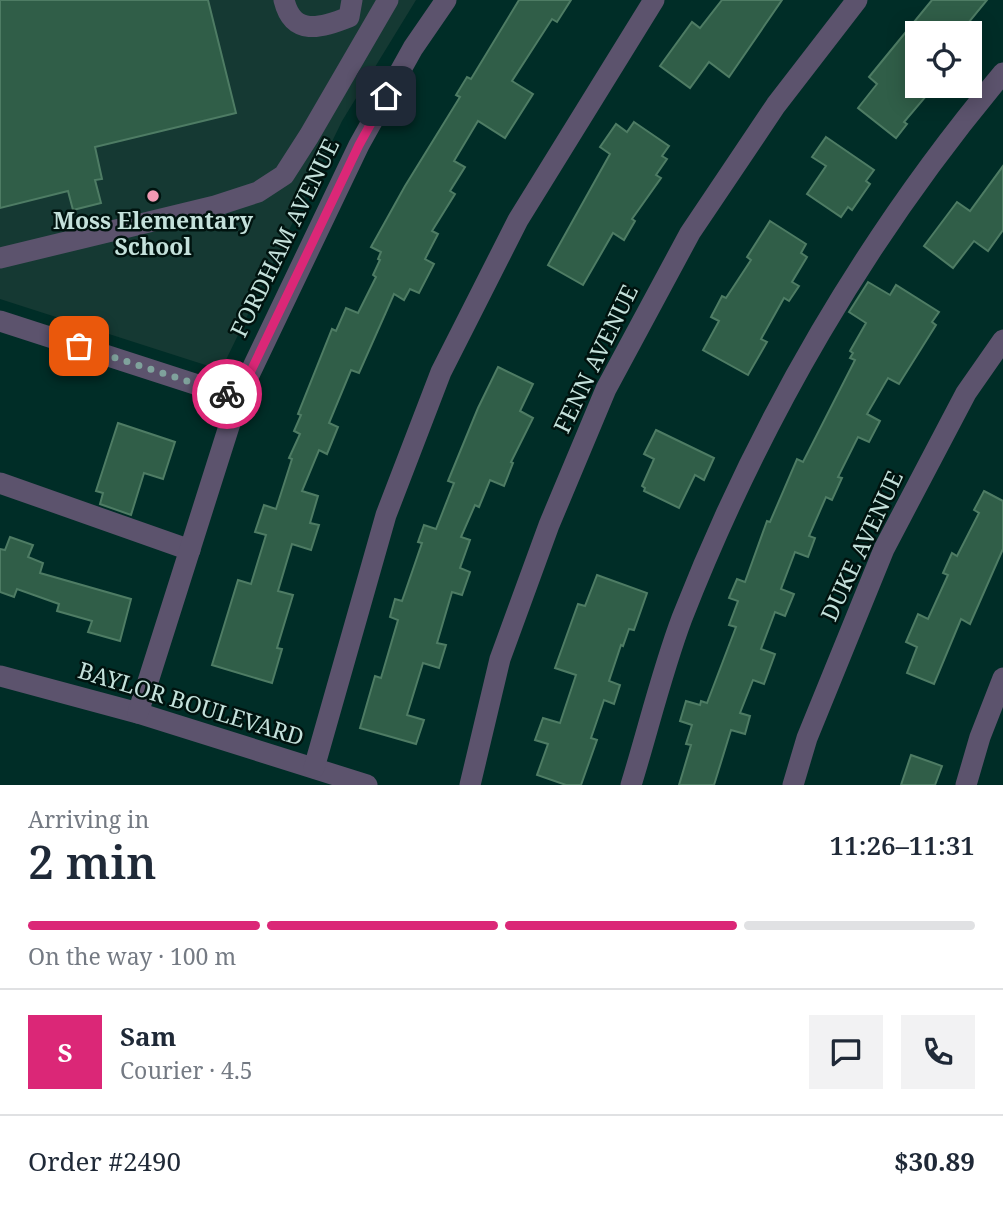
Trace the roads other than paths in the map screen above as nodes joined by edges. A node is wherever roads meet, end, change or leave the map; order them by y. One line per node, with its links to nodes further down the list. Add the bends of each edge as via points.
1 (285, 0): 2 (street, via 288,15 297,24 314,27 349,17)
2 (352, 0)
3 (388, 0): 8 (street, via 284,175 258,192 215,206)
4 (446, 0): 11 (street, FORDHAM AVENUE, via 359,145)
5 (654, 0): 17 (street, via 518,220 441,372 386,516)
6 (857, 0): 19 (street, FENN AVENUE, via 776,104 690,233 606,389 500,659)
7 (1003, 73): 20 (street, via 844,292 793,380 724,517 681,621)
8 (0, 258)
9 (0, 321): 11 (street)
10 (1003, 340): 21 (street, DUKE AVENUE, via 965,393 884,549 807,738)
11 (238, 398): 13 (street, FORDHAM AVENUE)
12 (0, 483): 13 (street)
13 (190, 550): 16 (street, FORDHAM AVENUE)
14 (0, 676): 16 (street, BAYLOR BOULEVARD)
15 (1003, 678): 22 (street)
16 (138, 713): 17 (street, BAYLOR BOULEVARD)
17 (314, 768): 18 (street, BAYLOR BOULEVARD)
18 (367, 785)
19 (470, 785)
20 (631, 785)
21 (793, 785)
22 (966, 785)

